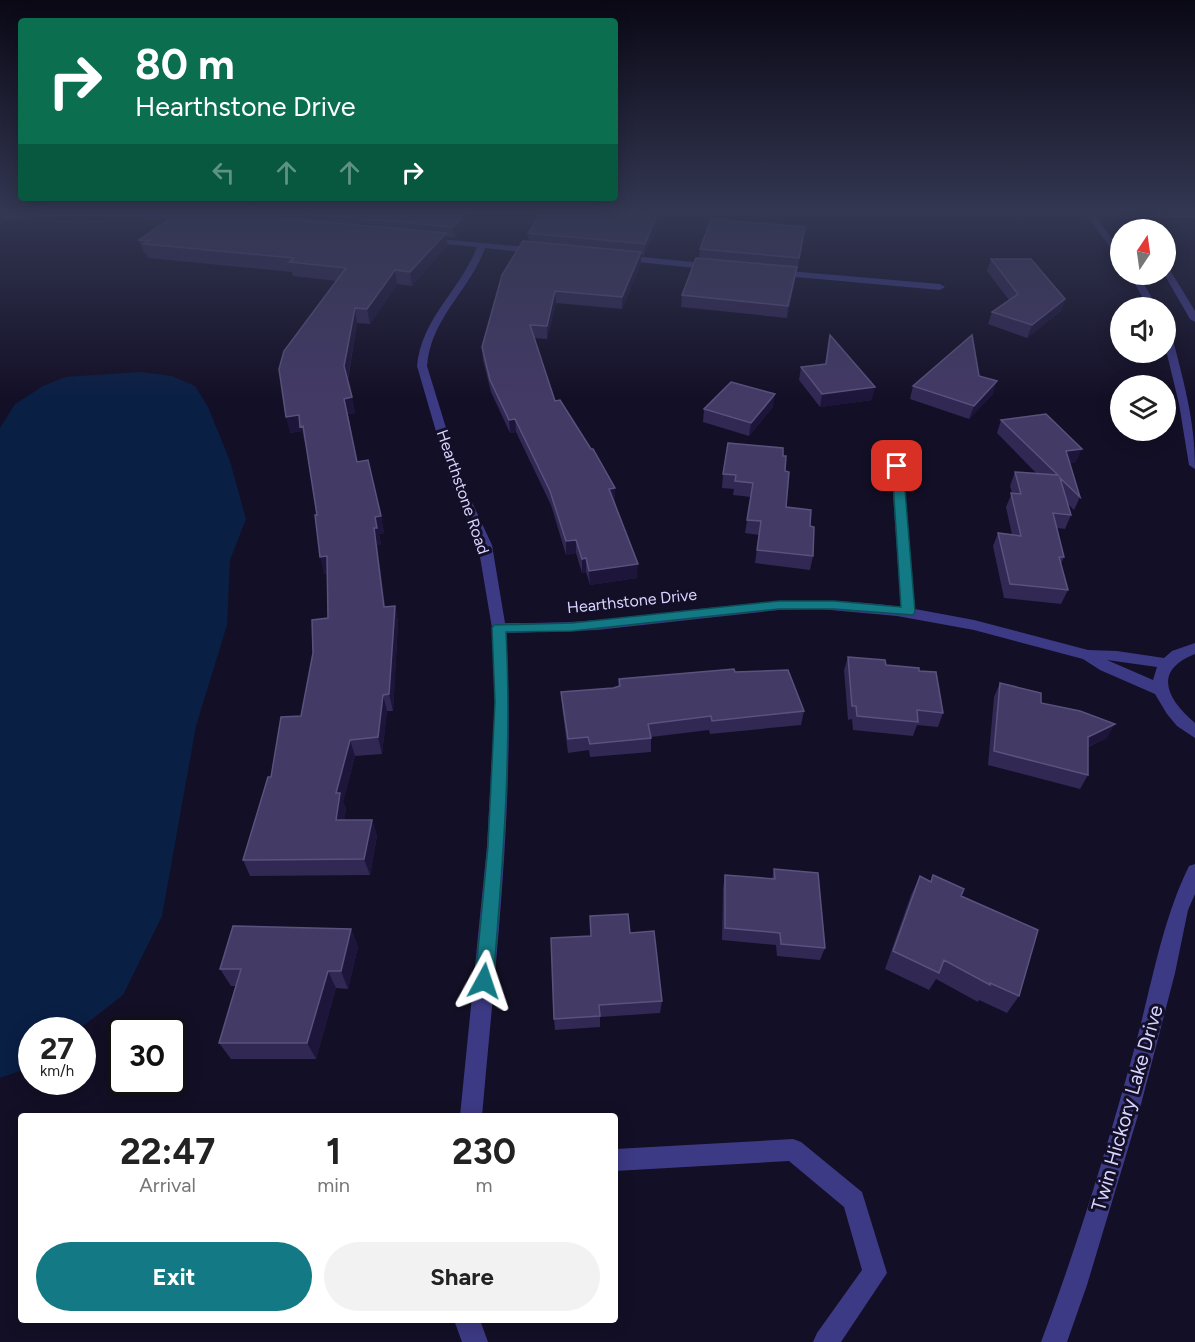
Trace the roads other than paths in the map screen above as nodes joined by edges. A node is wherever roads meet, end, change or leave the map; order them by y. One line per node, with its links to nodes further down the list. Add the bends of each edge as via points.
1 (470, 274): 10 (street, Hearthstone Road, via 429,330 422,350 422,366 457,483 485,544)
2 (784, 274): 4 (street)
3 (1175, 285): 5 (street)
4 (940, 287)
5 (1195, 319)
6 (1174, 363): 7 (street)
7 (1195, 465)
8 (897, 466): 9 (street)
9 (908, 612): 10 (street, Hearthstone Drive, via 779,605 572,627); 12 (street, Hearthstone Drive, via 960,621)
10 (499, 628): 17 (street, Hearthstone Road, via 502,702 496,846)
11 (1195, 648): 13 (street, via 1178,653)
12 (1088, 655): 13 (street, Hearthstone Drive, via 1107,653); 14 (street, Hearthstone Drive, via 1103,666)
13 (1165, 663): 14 (street)
14 (1161, 690): 15 (street, via 1170,708)
15 (1195, 732)
16 (1195, 872): 22 (street, Twin Hickory Lake Drive, via 1179,910 1128,1112)
17 (471, 1113)
18 (618, 1160): 21 (street, via 793,1150 854,1200 875,1273)
19 (468, 1323): 20 (street)
20 (475, 1342)
21 (826, 1342)
22 (1054, 1342)

